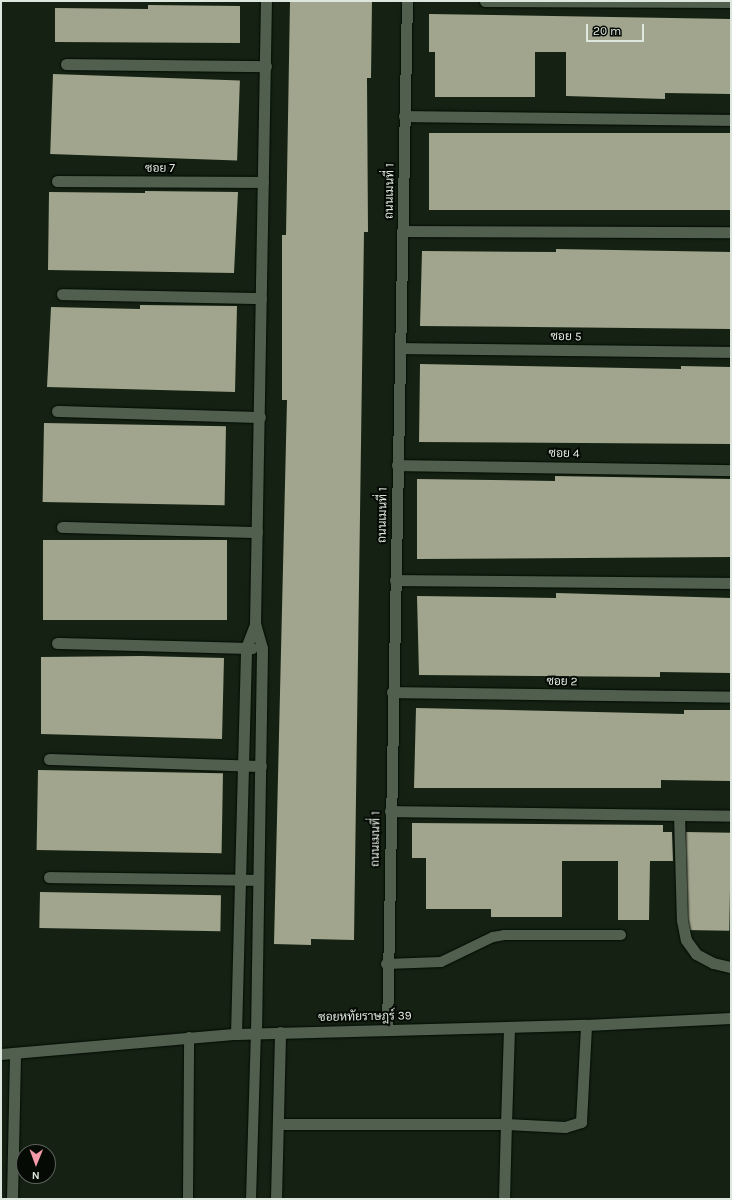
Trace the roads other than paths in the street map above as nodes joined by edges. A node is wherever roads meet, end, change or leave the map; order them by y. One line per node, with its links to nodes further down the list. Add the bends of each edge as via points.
1 (266, 1): 6 (street)
2 (407, 1): 7 (street, ถนนเมนที่ 1)
3 (485, 1): 4 (street)
4 (731, 2)
5 (66, 64): 6 (street)
6 (266, 66): 10 (street)
7 (404, 116): 8 (street); 11 (street, ถนนเมนที่ 1)
8 (731, 120)
9 (57, 181): 10 (street, ซอย 7)
10 (263, 182): 14 (street)
11 (402, 231): 12 (street); 15 (street, ถนนเมนที่ 1)
12 (731, 232)
13 (62, 294): 14 (street)
14 (261, 298): 18 (street)
15 (400, 348): 16 (street, ซอย 5); 19 (street, ถนนเมนที่ 1)
16 (731, 352)
17 (57, 411): 18 (street)
18 (260, 417): 22 (street)
19 (397, 465): 20 (street, ซอย 4); 23 (street, ถนนเมนที่ 1)
20 (731, 470)
21 (62, 526): 22 (street)
22 (257, 532): 25 (street)
23 (395, 580): 24 (street); 29 (street, ถนนเมนที่ 1)
24 (731, 582)
25 (255, 624): 27 (street); 28 (street)
26 (57, 644): 27 (street)
27 (246, 648): 28 (street); 32 (street)
28 (262, 648): 33 (street)
29 (392, 692): 30 (street, ซอย 2); 34 (street, ถนนเมนที่ 1)
30 (731, 698)
31 (49, 759): 32 (street)
32 (244, 765): 33 (street); 38 (street)
33 (261, 766): 39 (street)
34 (390, 811): 35 (street); 41 (street, ถนนเมนที่ 1)
35 (679, 815): 36 (street); 42 (street, via 682,920 686,940 696,954 713,963)
36 (731, 816)
37 (49, 877): 38 (street)
38 (241, 880): 39 (street); 49 (street)
39 (258, 880): 48 (street)
40 (621, 935): 41 (lane, via 504,935 492,937 441,962)
41 (386, 964): 46 (street, ถนนเมนที่ 1)
42 (731, 967)
43 (731, 1018): 44 (street, ซอยหทัยราษฎร์ 39)
44 (586, 1025): 45 (street, ซอยหทัยราษฎร์ 39); 54 (street, via 581,1122 565,1127)
45 (509, 1027): 46 (street, ซอยหทัยราษฎร์ 39); 54 (street)
46 (387, 1030): 47 (street, ซอยหทัยราษฎร์ 39)
47 (280, 1032): 48 (street, ซอยหทัยราษฎร์ 39); 53 (street)
48 (256, 1033): 49 (street, ซอยหทัยราษฎร์ 39); 57 (lane)
49 (236, 1034): 50 (street, ซอยหทัยราษฎร์ 39)
50 (189, 1037): 51 (street, ซอยหทัยราษฎร์ 39); 56 (lane)
51 (15, 1053): 52 (street, ซอยหทัยราษฎร์ 39); 55 (street)
52 (1, 1054)
53 (279, 1124): 54 (street); 58 (street)
54 (506, 1124): 59 (street)
55 (12, 1199)
56 (188, 1199)
57 (251, 1199)
58 (276, 1199)
59 (504, 1199)

